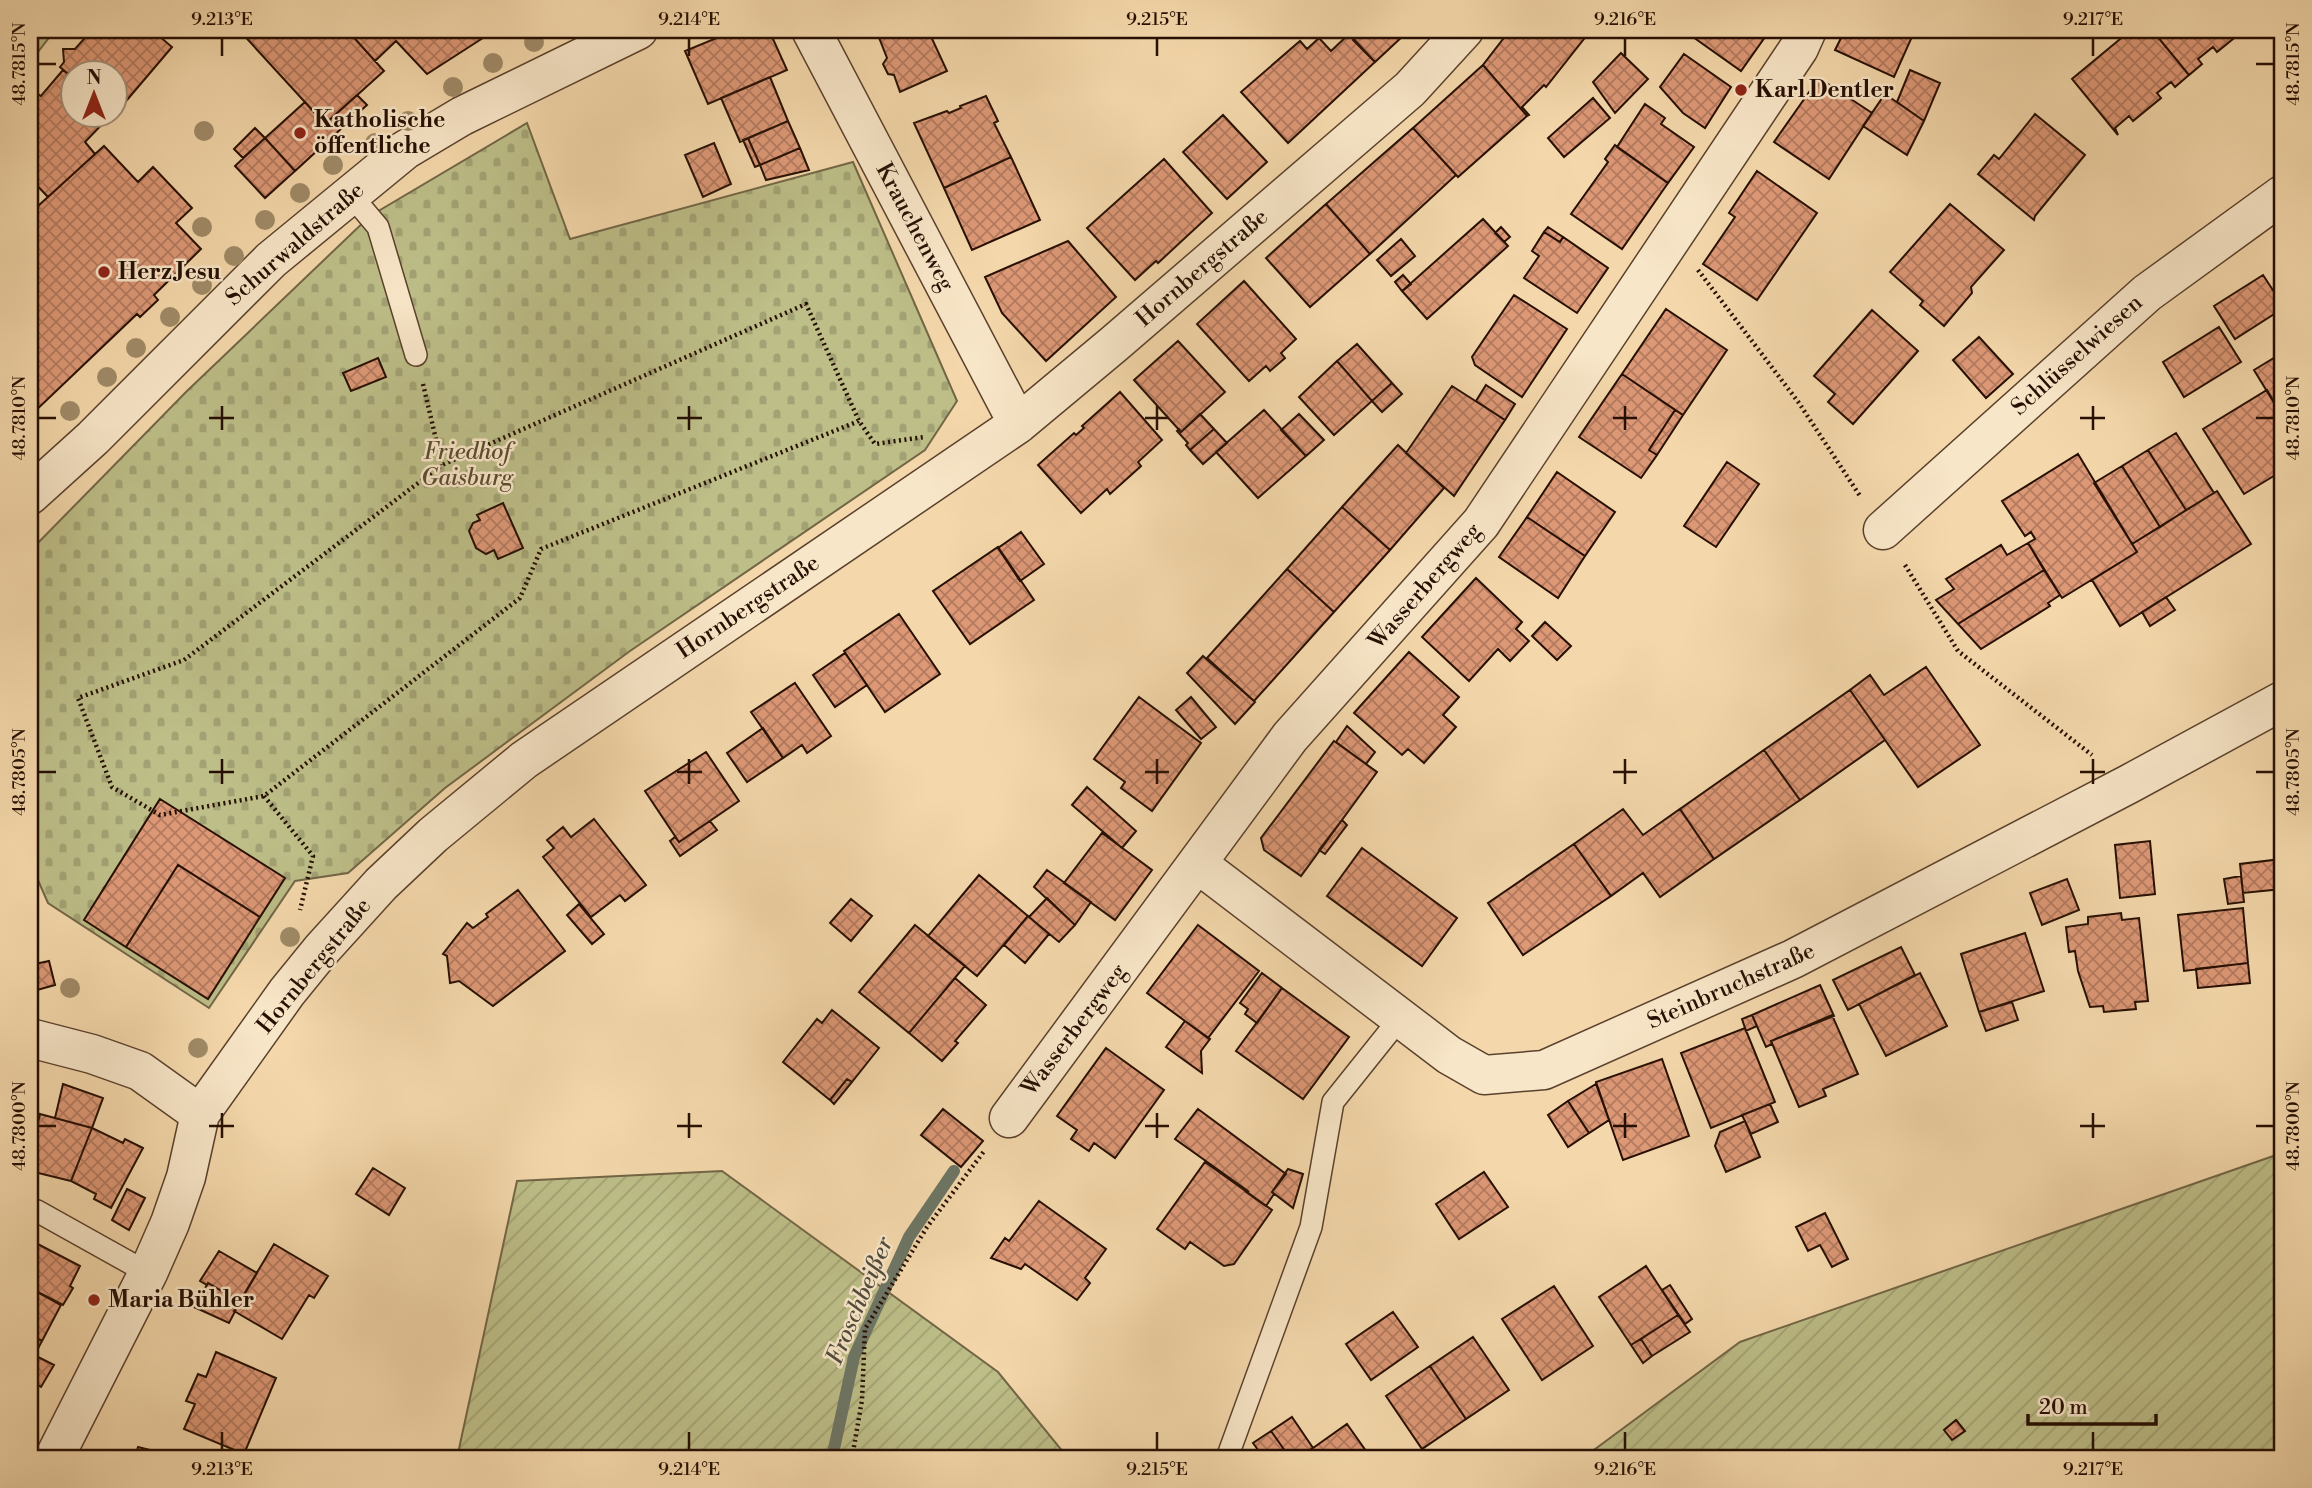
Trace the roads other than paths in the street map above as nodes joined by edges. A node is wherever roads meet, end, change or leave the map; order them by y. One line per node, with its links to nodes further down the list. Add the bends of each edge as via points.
1 (638, 30): 5 (street, Schurwaldstraße, via 462,116 405,149)
2 (811, 30): 8 (street, Krauchenweg)
3 (1464, 30): 8 (street, Hornbergstraße, via 1410,89)
4 (1807, 30): 12 (street, Wasserbergweg, via 1481,523 1290,737)
5 (351, 195): 7 (lane, via 378,227); 9 (street, Schurwaldstraße, via 271,260)
6 (2282, 195): 10 (street, Schlüsselwiesen, via 2147,292)
7 (416, 355)
8 (1018, 424): 15 (street, Hornbergstraße, via 524,760 415,852 322,949)
9 (30, 495)
10 (1883, 530)
11 (2282, 701): 13 (street, Steinbruchstraße, via 1793,959 1544,1070 1483,1074 1449,1055)
12 (1198, 864): 13 (street, Steinbruchstraße); 16 (street, Wasserbergweg)
13 (1401, 1017): 20 (lane, via 1333,1102 1311,1227)
14 (30, 1038): 15 (street, via 140,1071)
15 (201, 1114): 18 (street, Hornbergstraße, via 186,1177)
16 (1009, 1118)
17 (30, 1210): 18 (lane)
18 (148, 1273): 19 (street, Hornbergstraße)
19 (55, 1458)
20 (1227, 1458)

